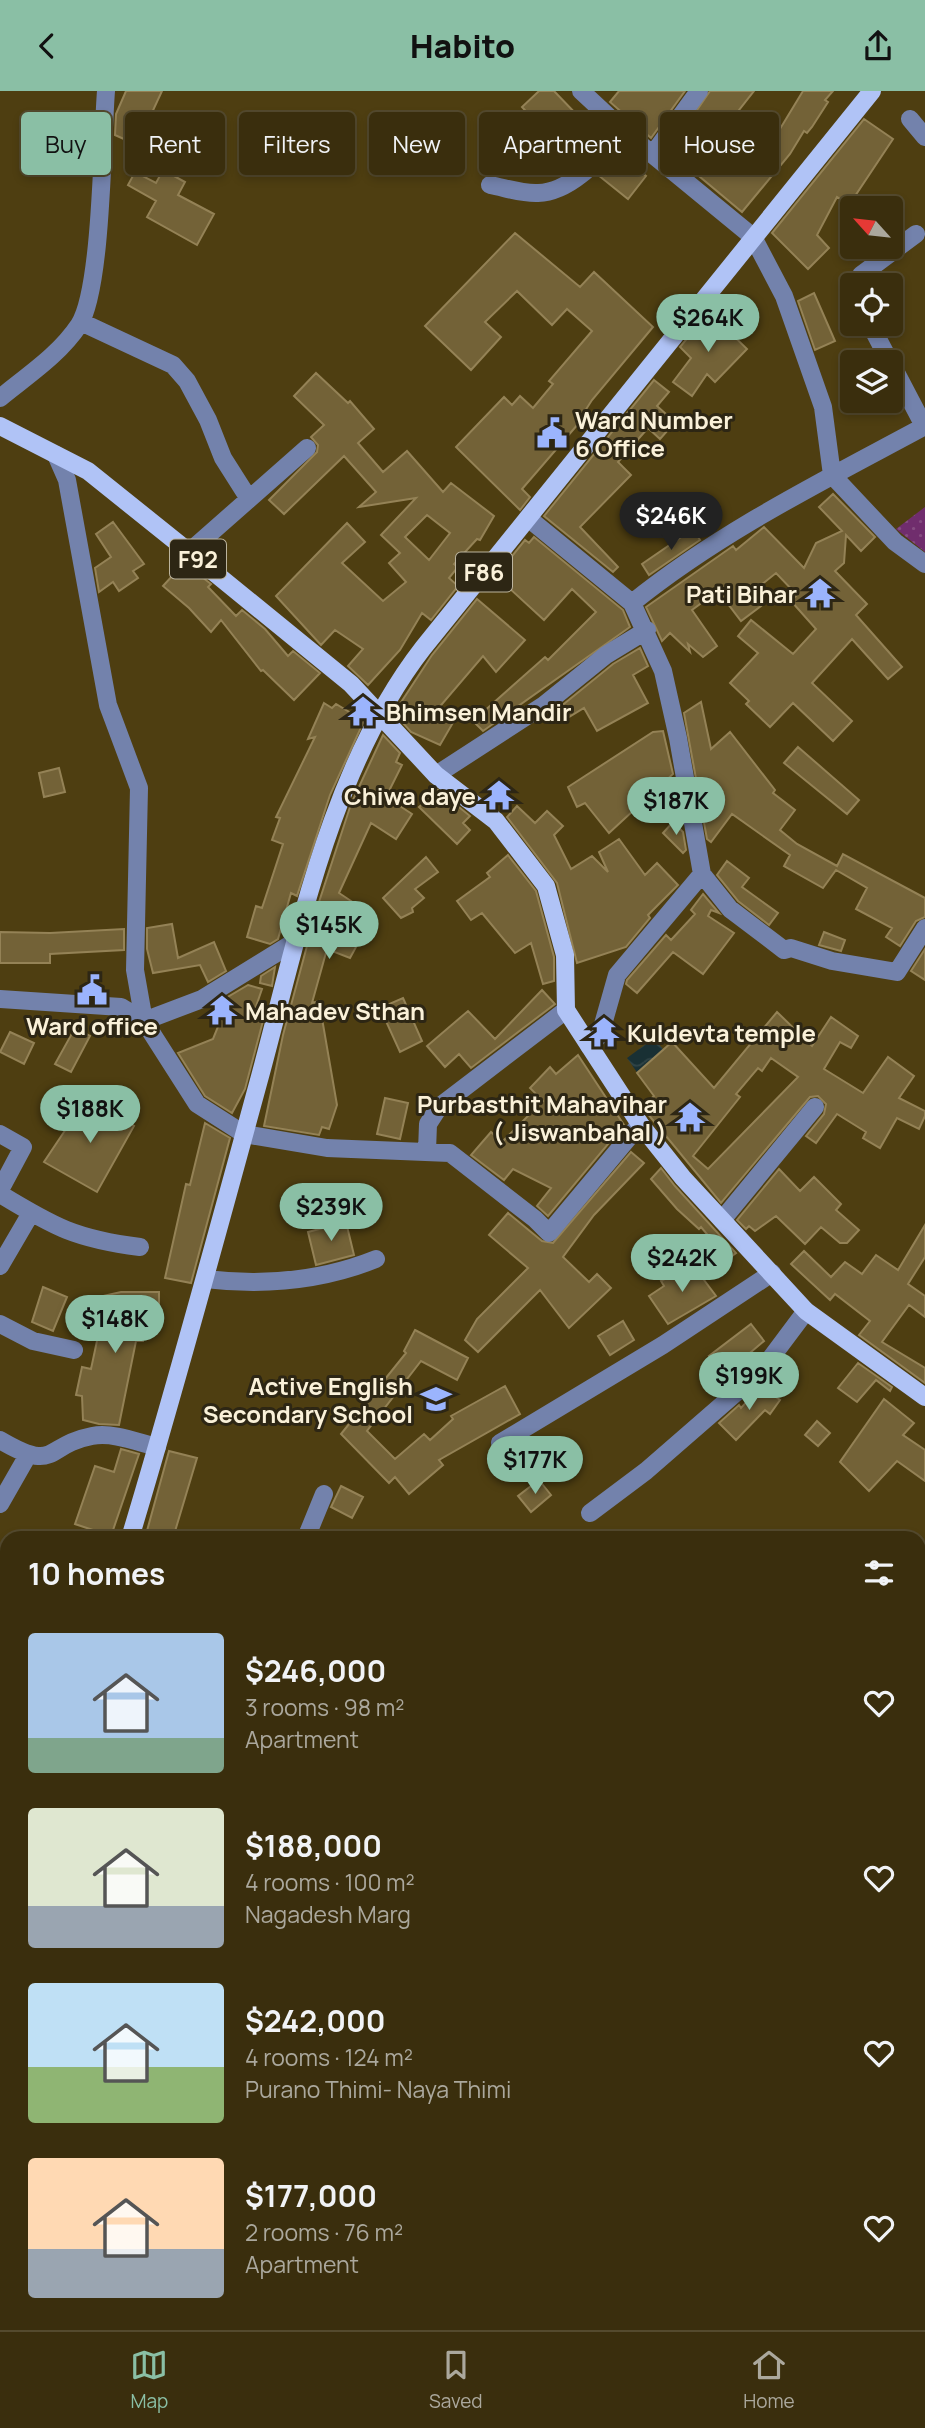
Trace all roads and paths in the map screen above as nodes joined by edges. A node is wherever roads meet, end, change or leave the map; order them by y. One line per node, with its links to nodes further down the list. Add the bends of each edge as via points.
1 (106, 91): 15 (street, via 94,276)
2 (582, 91): 5 (street)
3 (699, 91): 9 (street)
4 (872, 91): 13 (main road, F86)
5 (604, 112)
6 (910, 119): 7 (street)
7 (925, 137)
8 (646, 148): 9 (street)
9 (653, 154): 13 (street)
10 (579, 175): 11 (street, via 553,192 535,194)
11 (490, 185)
12 (922, 236): 14 (street)
13 (753, 237): 22 (street, via 784,296 823,407); 24 (main road, F86)
14 (864, 273)
15 (81, 322): 17 (street, via 61,348); 23 (street, via 173,365 187,381 223,458)
16 (903, 386): 19 (street)
17 (0, 398)
18 (0, 426): 21 (main road, F92)
19 (925, 426): 22 (street)
20 (307, 448): 23 (street)
21 (56, 455): 25 (main road, F92, via 88,471); 36 (street, via 67,480 108,705 139,788 135,970)
22 (832, 475): 26 (street, via 895,543); 27 (street, via 718,543)
23 (249, 499): 25 (street)
24 (528, 518): 27 (street); 29 (main road, F86, via 411,664)
25 (189, 552): 29 (main road, F92, via 351,684)
26 (925, 565)
27 (632, 603): 28 (street)
28 (647, 630): 30 (street); 31 (street, via 663,671)
29 (380, 714): 30 (main road, F92); 33 (main road, F86, via 327,832)
30 (436, 775): 35 (main road, F92, via 496,821 546,886 565,955)
31 (702, 874): 32 (street, via 730,909 784,950 897,972); 37 (street, via 617,975 600,1035)
32 (925, 928)
33 (296, 941): 36 (street, via 202,999); 41 (main road, F86)
34 (0, 999): 36 (street, via 121,1007)
35 (566, 1010): 37 (main road); 42 (street, via 439,1107 428,1124)
36 (144, 1021): 41 (street, via 197,1104)
37 (589, 1046): 39 (main road)
38 (815, 1108): 45 (street)
39 (640, 1124): 42 (street, via 549,1233 450,1153); 45 (main road)
40 (0, 1134): 43 (street, via 23,1147)
41 (244, 1134): 42 (street, via 327,1147); 50 (main road, F86)
42 (427, 1151)
43 (0, 1192): 44 (street)
44 (31, 1213): 46 (street, via 82,1238); 48 (street)
45 (722, 1220): 49 (main road)
46 (140, 1248)
47 (376, 1259): 50 (street, via 329,1275 251,1285)
48 (0, 1266)
49 (772, 1273): 51 (main road); 56 (street)
50 (205, 1279): 57 (main road, F86)
51 (806, 1311): 54 (main road); 61 (street, via 761,1371)
52 (0, 1324): 53 (street, via 33,1341)
53 (74, 1350)
54 (925, 1397)
55 (0, 1440): 58 (street)
56 (500, 1443)
57 (157, 1447): 58 (street, via 108,1434 89,1436 51,1456); 62 (main road, F86)
58 (28, 1455): 60 (street)
59 (324, 1494): 63 (street)
60 (0, 1504)
61 (590, 1513)
62 (132, 1531)
63 (309, 1531)

